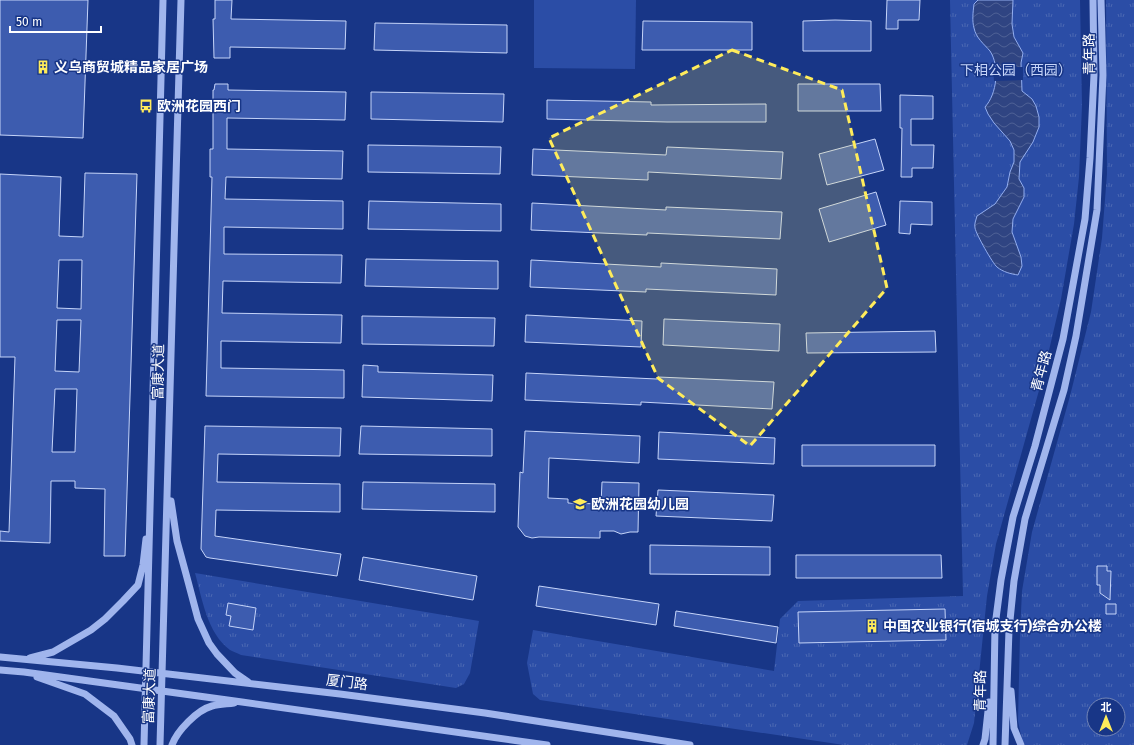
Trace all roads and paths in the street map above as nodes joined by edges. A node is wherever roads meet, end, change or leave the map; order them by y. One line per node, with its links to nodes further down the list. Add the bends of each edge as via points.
1 (163, 0): 6 (street, 富康大道)
2 (181, 0): 5 (street, 富康大道)
3 (1092, 0): 7 (street, 青年路, via 1094,75 1085,219 1063,340 1013,517 1000,580)
4 (1101, 0): 10 (street, 青年路, via 1103,75 1097,210 1076,336 1025,519 1014,581)
5 (168, 484): 14 (street, 富康大道); 15 (street, via 177,541 198,619 217,654)
6 (151, 485): 9 (street, via 143,565 138,585 105,620 91,630 53,652); 13 (street, 富康大道)
7 (994, 654): 25 (street, via 986,739); 26 (street, 青年路)
8 (0, 657): 9 (street, 厦门路)
9 (23, 660): 13 (street, 厦门路)
10 (1008, 661): 27 (street, 青年路); 28 (street, via 1014,728)
11 (0, 670): 12 (street)
12 (24, 672): 16 (street); 19 (street, via 85,694 114,716)
13 (146, 672): 14 (street, 厦门路); 16 (street, 富康大道)
14 (162, 674): 15 (street, 厦门路); 17 (street, 富康大道)
15 (250, 684): 24 (street, 厦门路, via 485,713)
16 (146, 689): 17 (street); 20 (street, 富康大道)
17 (162, 691): 18 (street); 21 (street, 富康大道)
18 (242, 702): 22 (street, via 211,706 181,728); 23 (street)
19 (132, 745)
20 (144, 745)
21 (160, 745)
22 (172, 745)
23 (547, 745)
24 (690, 745)
25 (983, 745)
26 (993, 745)
27 (1005, 745)
28 (1020, 745)

